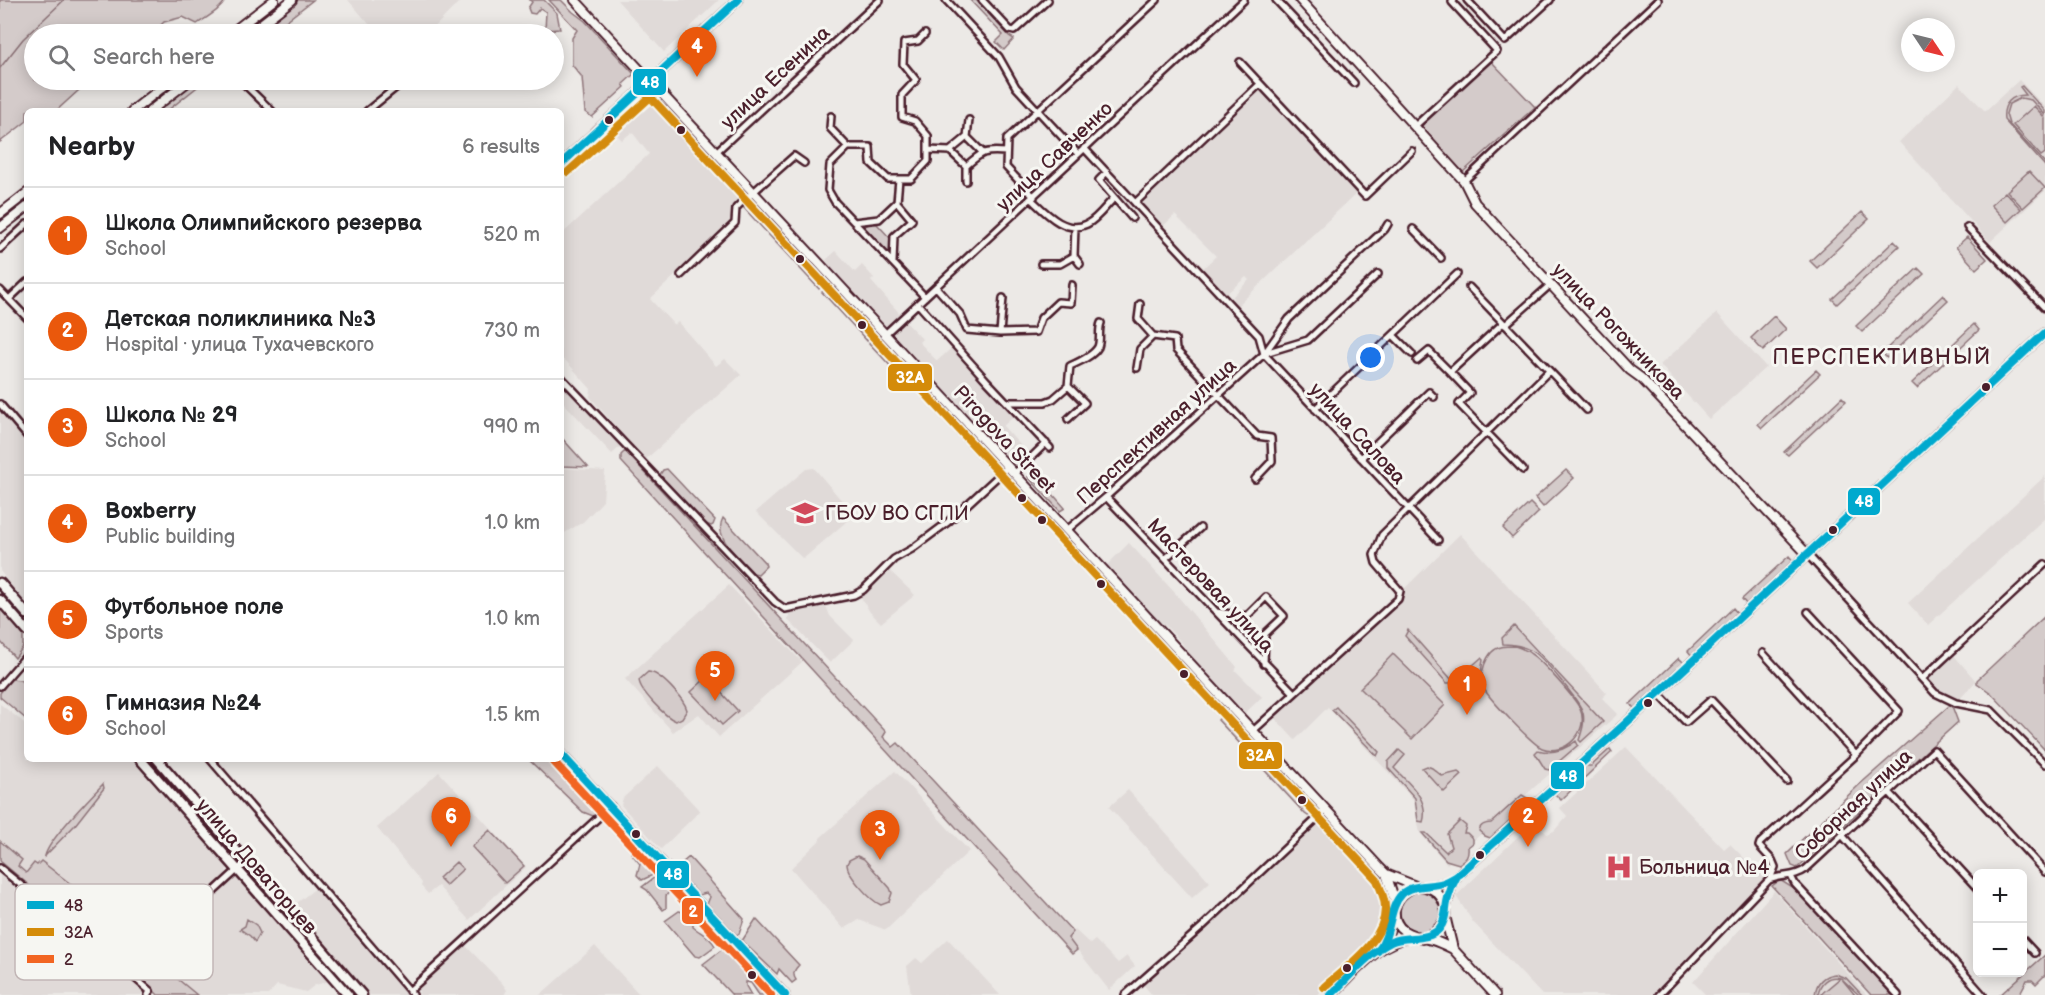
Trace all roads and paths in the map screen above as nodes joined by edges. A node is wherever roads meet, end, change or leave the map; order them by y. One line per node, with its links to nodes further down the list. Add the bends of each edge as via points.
1 (274, 0): 17 (main road)
2 (292, 0): 18 (main road)
3 (575, 0): 21 (main road, Pirogova Street)
4 (738, 0): 21 (main road)
5 (880, 0): 42 (street, улица Есенина)
6 (946, 0): 32 (street, via 999,57 1016,87)
7 (982, 0): 8 (street, via 1014,31)
8 (1048, 0)
9 (1157, 0): 32 (street)
10 (1244, 0): 38 (street, улица Савченко)
11 (1276, 0): 22 (street)
12 (1300, 0): 35 (main road, улица Рогожникова)
13 (1454, 0): 35 (street, via 1497,51)
14 (1467, 0): 15 (street, via 1505,41)
15 (1550, 0)
16 (1658, 0): 52 (street)
17 (243, 24)
18 (261, 24)
19 (925, 34): 39 (street, via 918,41 904,43 903,64 916,80 902,95 902,117 915,120 928,136)
20 (1240, 62): 23 (street)
21 (651, 82): 42 (main road, Pirogova Street); 46 (main road)
22 (1354, 83)
23 (1260, 84): 41 (street, via 1365,196); 58 (street)
24 (159, 90): 28 (main road)
25 (177, 90): 29 (main road)
26 (250, 90): 30 (street)
27 (393, 90): 31 (street)
28 (136, 108)
29 (154, 108)
30 (269, 108)
31 (372, 108)
32 (1038, 110): 44 (street, via 1007,140); 45 (street)
33 (831, 116): 37 (street, via 830,128)
34 (969, 120): 36 (street)
35 (1415, 126): 52 (main road, улица Рогожникова)
36 (968, 137): 40 (street); 43 (street)
37 (848, 147): 50 (street, via 870,147 871,164 884,177); 63 (street, via 830,165 828,190)
38 (1084, 148): 45 (street, улица Савченко); 49 (street, улица Салова)
39 (928, 150): 40 (street); 50 (street, via 928,161 911,178)
40 (950, 151): 48 (street)
41 (1412, 151)
42 (716, 152): 53 (main road, Pirogova Street)
43 (982, 152): 44 (street); 48 (street)
44 (1006, 152): 55 (street, via 1006,167)
45 (1078, 154): 55 (street, улица Савченко)
46 (564, 161)
47 (804, 163): 53 (street, via 794,156)
48 (966, 166): 51 (street)
49 (1107, 172): 56 (street, via 1099,180); 58 (street, улица Салова)
50 (899, 179): 57 (street)
51 (966, 181)
52 (1464, 181): 82 (main road, улица Рогожникова, via 1475,203)
53 (754, 193): 79 (street, via 736,208 735,223); 97 (main road, Pirogova Street)
54 (24, 195): 60 (main road)
55 (1033, 198): 67 (street, via 1055,221); 83 (street, улица Савченко)
56 (1114, 198): 62 (street); 67 (street, via 1088,224)
57 (897, 202): 63 (street, via 879,219); 74 (street, via 912,220 894,236)
58 (1135, 203): 100 (street, улица Салова, via 1259,336)
59 (24, 209): 61 (main road)
60 (0, 214)
61 (15, 216): 64 (street); 69 (main road)
62 (1132, 218)
63 (855, 222): 74 (street)
64 (24, 224)
65 (1388, 224): 100 (street, Перспективная улица, via 1288,319)
66 (24, 226): 71 (street)
67 (1075, 227): 72 (street)
68 (1967, 227): 91 (street)
69 (0, 228)
70 (1413, 229): 73 (street)
71 (0, 249)
72 (1074, 256): 75 (street, via 1060,264); 76 (street)
73 (1441, 258)
74 (893, 263): 86 (street)
75 (1041, 264)
76 (1080, 264)
77 (1378, 274): 100 (street, Перспективная улица, via 1308,340)
78 (1457, 274): 98 (street)
79 (681, 275)
80 (24, 285): 88 (street)
81 (1072, 285): 95 (street, via 1071,303 1059,302 1041,318 1036,332)
82 (1550, 285): 94 (street); 127 (main road, улица Рогожникова)
83 (936, 287): 86 (street, улица Савченко); 95 (street, via 960,314 967,330)
84 (1469, 287): 94 (street)
85 (0, 290): 88 (street)
86 (925, 297): 89 (street, улица Савченко)
87 (1003, 298): 95 (street)
88 (9, 299): 92 (street)
89 (918, 304): 97 (street, улица Савченко); 110 (street)
90 (1140, 304): 99 (street, via 1138,319)
91 (2045, 308)
92 (24, 315)
93 (1101, 323): 107 (street, via 1098,346 1070,366)
94 (1504, 324): 104 (street); 105 (street)
95 (1000, 333)
96 (2045, 333): 127 (main road)
97 (884, 334): 118 (main road, Pirogova Street)
98 (1393, 335): 101 (street); 112 (street)
99 (1153, 336): 103 (street, via 1140,349); 108 (street, via 1176,339 1176,350)
100 (1264, 354): 108 (street, Перспективная улица); 112 (street, улица Салова)
101 (1412, 354)
102 (1417, 361): 105 (street, via 1429,351)
103 (1137, 368)
104 (1549, 371): 113 (street); 115 (street)
105 (1450, 372): 115 (street, via 1470,393 1459,404)
106 (564, 380): 118 (street, via 784,609 863,590 894,559 948,522)
107 (1068, 386): 110 (street, via 1045,402); 114 (street, via 1085,403)
108 (1219, 395): 121 (street, via 1257,436 1271,438 1272,461); 122 (street, Перспективная улица)
109 (1434, 398): 117 (street, via 1429,392)
110 (1007, 402): 120 (street, via 1048,446)
111 (0, 404): 116 (street)
112 (1315, 409): 117 (street, улица Салова)
113 (1587, 410)
114 (1068, 419)
115 (1486, 431): 119 (street); 123 (street)
116 (24, 432)
117 (1361, 458): 123 (street, улица Салова)
118 (1008, 467): 120 (main road, Pirogova Street)
119 (1523, 470)
120 (1014, 474): 125 (main road, Pirogova Street)
121 (1255, 478)
122 (1106, 497): 125 (street, Перспективная улица); 128 (street, Мастеровая улица)
123 (1408, 508): 126 (street); 141 (street, улица Салова, via 1382,535 1374,555 1376,563 1400,591 1398,599)
124 (1200, 528): 128 (street)
125 (1067, 530): 143 (main road, Pirogova Street)
126 (1438, 540)
127 (1808, 555): 139 (street, улица Рогожникова); 142 (main road)
128 (1166, 558): 133 (street, Мастеровая улица)
129 (2045, 564): 139 (street)
130 (0, 583): 132 (main road)
131 (0, 600): 135 (main road)
132 (24, 611)
133 (1216, 612): 138 (street, Мастеровая улица); 138 (street, via 1247,616 1266,597 1284,616 1265,634)
134 (1809, 612): 144 (street, via 1899,711)
135 (24, 628)
136 (1763, 653): 144 (street)
137 (24, 658): 140 (street)
138 (1264, 664): 141 (street, Мастеровая улица)
139 (1922, 679): 149 (street, улица Рогожникова, via 1947,699 1991,710)
140 (0, 686)
141 (1294, 693): 143 (street, улица Салова)
142 (1658, 693): 150 (street, via 1686,722 1711,700); 160 (main road)
143 (1253, 732): 153 (main road, Pirogova Street)
144 (1856, 755): 162 (street, via 1760,843 1775,867)
145 (564, 757): 152 (main road)
146 (143, 762): 157 (main road, улица Доваторцев)
147 (160, 762): 155 (main road, улица Доваторцев)
148 (213, 762): 176 (street)
149 (2045, 764)
150 (1787, 781)
151 (1889, 792): 154 (street, Соборная улица); 158 (street, Соборная улица, via 1934,750); 164 (street)
152 (611, 806): 176 (street); 180 (main road)
153 (1326, 810): 159 (main road, Pirogova Street); 181 (street)
154 (1842, 835): 161 (street, Соборная улица, via 1806,869); 186 (street)
155 (246, 862): 157 (street); 179 (main road, улица Доваторцев)
156 (0, 868): 163 (street)
157 (238, 869): 166 (street); 178 (main road, улица Доваторцев)
158 (2045, 872)
159 (1386, 874): 165 (main road, Pirogova Street); 167 (main road, Pirogova Street)
160 (1457, 876): 165 (main road, via 1449,882); 168 (main road)
161 (1791, 876): 162 (street, Соборная улица); 185 (street)
162 (1769, 880): 184 (street)
163 (20, 884)
164 (1973, 885)
165 (1422, 887): 167 (main road, via 1405,892); 168 (main road, via 1439,895)
166 (213, 892)
167 (1396, 904): 169 (main road)
168 (1446, 912): 170 (main road, via 1442,926 1433,934); 173 (main road)
169 (1395, 913): 170 (main road, via 1401,929); 172 (main road)
170 (1418, 938): 172 (main road, via 1394,941); 173 (main road)
171 (2027, 944): 174 (street)
172 (1382, 948): 182 (main road)
173 (1454, 949): 183 (main road)
174 (2035, 952)
175 (137, 980): 177 (street, via 150,991)
176 (411, 993)
177 (148, 995)
178 (348, 995)
179 (362, 995)
180 (785, 995)
181 (1125, 995)
182 (1331, 995)
183 (1495, 995)
184 (1659, 995)
185 (1898, 995)
186 (1983, 995)

